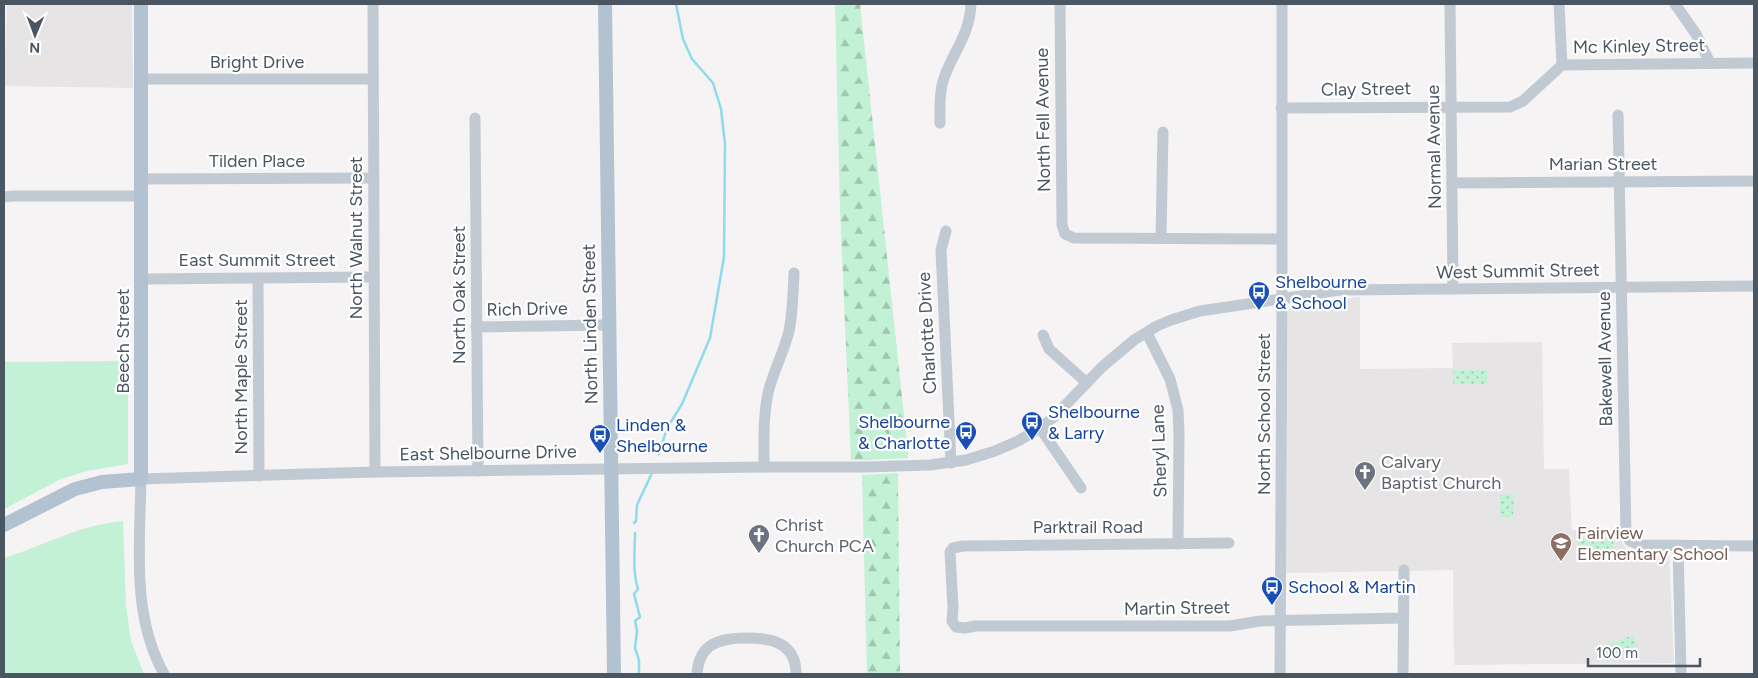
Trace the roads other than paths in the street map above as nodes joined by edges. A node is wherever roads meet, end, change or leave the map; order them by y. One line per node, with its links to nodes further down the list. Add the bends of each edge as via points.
1 (141, 4): 13 (main road, Beech Street)
2 (372, 4): 14 (street, North Walnut Street)
3 (605, 4): 39 (main road, North Linden Street)
4 (971, 4): 19 (street, via 966,31 943,82)
5 (1060, 4): 29 (street, North Fell Avenue, via 1062,225 1065,234 1074,238)
6 (1282, 4): 16 (street, North School Street)
7 (1450, 4): 15 (street, Normal Avenue)
8 (1559, 4): 12 (street)
9 (1682, 6): 10 (street)
10 (1710, 63): 11 (street, Mc Kinley Street); 12 (street, Mc Kinley Street)
11 (1754, 63)
12 (1562, 64): 15 (street, Mc Kinley Street, via 1523,101 1510,107)
13 (142, 79): 14 (street, Bright Drive); 22 (main road, Beech Street)
14 (373, 79): 21 (street, North Walnut Street)
15 (1451, 106): 16 (street, Clay Street); 25 (street, Normal Avenue)
16 (1281, 108): 30 (street, North School Street)
17 (1618, 115): 24 (street, Bakewell Avenue)
18 (475, 118): 40 (street, North Oak Street)
19 (940, 123)
20 (1163, 132): 29 (street)
21 (373, 178): 22 (street, Tilden Place); 32 (street, North Walnut Street)
22 (141, 179): 26 (main road, Beech Street)
23 (1754, 181): 24 (street, Marian Street)
24 (1619, 182): 25 (street, Marian Street); 36 (street, Bakewell Avenue)
25 (1452, 183): 37 (street, Normal Avenue)
26 (141, 196): 27 (street); 34 (main road, Beech Street)
27 (4, 197)
28 (946, 231): 45 (street, Charlotte Drive, via 941,250)
29 (1161, 238): 30 (street)
30 (1281, 239): 38 (street, North School Street)
31 (794, 273): 46 (street, via 789,330 766,405)
32 (374, 277): 33 (street, East Summit Street); 49 (street, North Walnut Street)
33 (258, 278): 34 (street, East Summit Street); 50 (street, North Maple Street)
34 (141, 279): 51 (main road, Beech Street)
35 (1754, 286): 36 (street, West Summit Street)
36 (1621, 288): 37 (street, West Summit Street); 56 (street, Bakewell Avenue, via 1625,531 1630,541 1640,545)
37 (1453, 289): 38 (street, West Summit Street, via 1340,290)
38 (1282, 300): 41 (street, West Summit Street, via 1200,311 1171,320); 60 (street, North School Street)
39 (608, 325): 40 (street, Rich Drive); 47 (main road, North Linden Street)
40 (476, 327): 48 (street, North Oak Street)
41 (1147, 333): 43 (street, West Summit Street, via 1113,356); 55 (street, Sheryl Lane, via 1170,379 1178,410)
42 (1043, 335): 43 (street, via 1048,349)
43 (1087, 383): 44 (street, East Shelbourne Drive)
44 (1040, 428): 45 (street, East Shelbourne Drive, via 1005,447); 52 (street)
45 (950, 463): 46 (street, East Shelbourne Drive)
46 (764, 467): 47 (street, East Shelbourne Drive)
47 (611, 469): 48 (street, East Shelbourne Drive); 63 (main road, North Linden Street)
48 (478, 471): 49 (street, East Shelbourne Drive)
49 (375, 472): 50 (street, East Shelbourne Drive)
50 (259, 476): 51 (street, East Shelbourne Drive)
51 (141, 479): 53 (main road, via 102,482 75,489); 62 (street, Beech Street, via 141,600 152,646)
52 (1081, 488)
53 (4, 525)
54 (1229, 543): 55 (street, Parktrail Road)
55 (1178, 544): 61 (street, Parktrail Road, via 953,548 950,552)
56 (1678, 546): 57 (street); 68 (street)
57 (1754, 546)
58 (1404, 570): 59 (street)
59 (1403, 618): 60 (street, Martin Street); 67 (street)
60 (1280, 621): 61 (street, Martin Street, via 1230,626 965,628 956,627); 66 (street, North School Street)
61 (953, 623)
62 (164, 674)
63 (614, 674)
64 (697, 674): 65 (street, via 701,657 713,644 728,638 762,638 777,642 792,657)
65 (796, 674)
66 (1280, 674)
67 (1403, 674)
68 (1682, 674)

